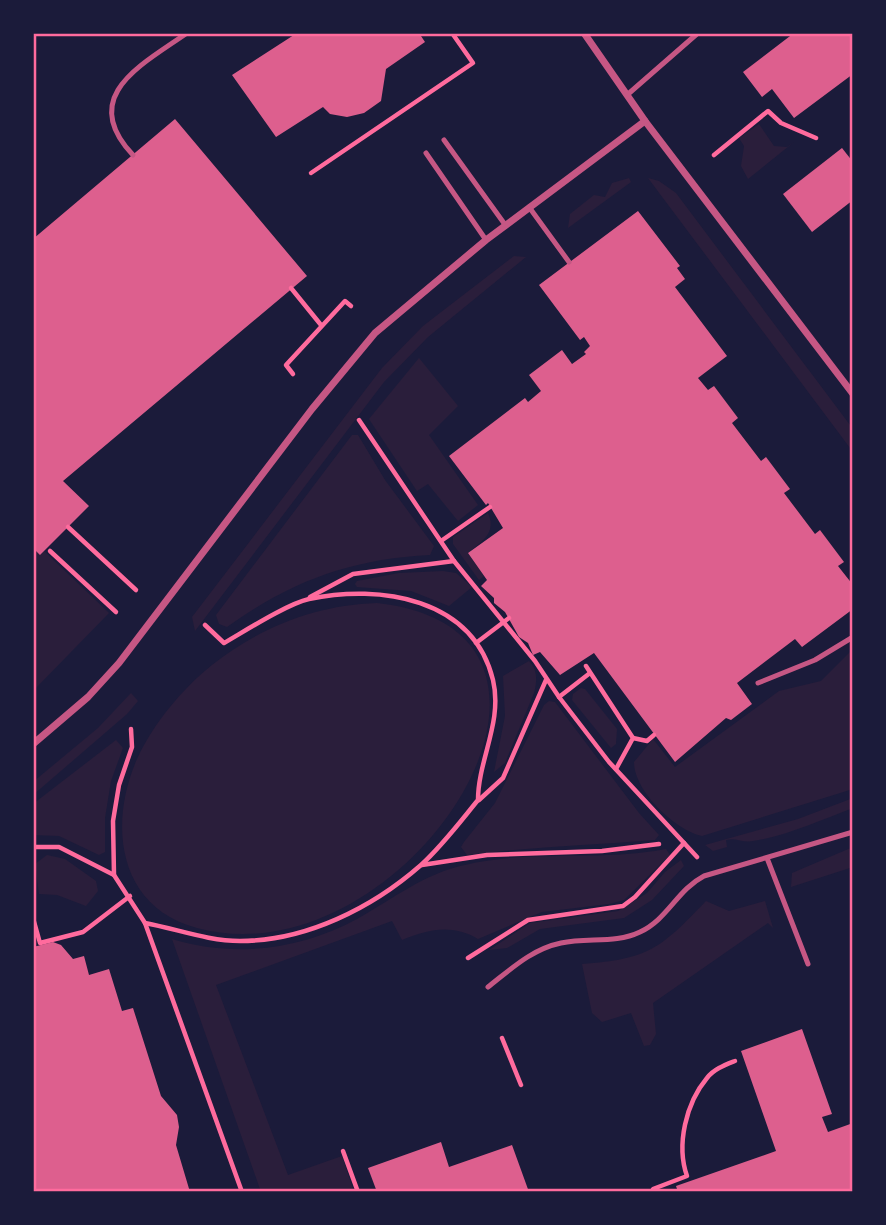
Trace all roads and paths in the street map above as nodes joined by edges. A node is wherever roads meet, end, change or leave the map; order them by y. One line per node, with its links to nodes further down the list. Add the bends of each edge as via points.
1 (187, 33): 10 (lane, via 123,78 116,93 112,123)
2 (452, 33): 12 (path, via 472,62)
3 (584, 33): 5 (street)
4 (698, 33): 5 (lane)
5 (627, 95): 6 (street)
6 (645, 121): 13 (street); 21 (street)
7 (816, 138): 11 (path, via 781,123 768,111)
8 (444, 140): 14 (lane)
9 (426, 153): 15 (lane)
10 (133, 155)
11 (714, 155)
12 (311, 173)
13 (529, 207): 14 (street); 16 (lane)
14 (506, 226): 15 (street)
15 (486, 240): 44 (street, via 368,341 119,663)
16 (569, 262)
17 (292, 288): 19 (path)
18 (351, 306): 19 (path, via 341,302)
19 (321, 325): 20 (path, via 286,365)
20 (293, 374)
21 (853, 394)
22 (359, 420): 25 (path)
23 (490, 507): 25 (path)
24 (68, 527): 28 (path)
25 (441, 541): 27 (path)
26 (50, 551): 30 (path)
27 (454, 561): 29 (path, via 353,574); 32 (path)
28 (136, 590)
29 (307, 599): 33 (path, via 224,643); 35 (path, via 385,594 425,603 457,620)
30 (116, 612)
31 (509, 618): 32 (path)
32 (503, 623): 35 (path); 38 (path)
33 (205, 625)
34 (853, 637): 39 (lane, via 815,660)
35 (476, 643): 46 (path, via 494,682 494,729)
36 (586, 666): 37 (path)
37 (590, 673): 40 (path); 43 (path)
38 (546, 680): 40 (path); 46 (path, via 503,778)
39 (758, 683)
40 (559, 697): 45 (path)
41 (131, 729): 54 (path, via 132,747 113,821)
42 (654, 735): 43 (path, via 646,741)
43 (633, 738): 45 (path)
44 (33, 744)
45 (616, 769): 48 (path)
46 (478, 800): 53 (path)
47 (853, 832): 52 (lane)
48 (684, 843): 51 (path); 58 (path, via 623,906 528,920)
49 (659, 844): 53 (path, via 602,851 508,853)
50 (33, 847): 54 (path, via 59,847)
51 (696, 856)
52 (767, 858): 59 (lane); 60 (lane, via 694,882 661,918 642,931 623,939 550,945)
53 (421, 865): 57 (path, via 358,908 288,936 240,941)
54 (114, 875): 55 (path)
55 (130, 896): 56 (path, via 83,932 40,943); 57 (path)
56 (33, 918)
57 (145, 923): 66 (path)
58 (468, 958)
59 (808, 964)
60 (488, 986)
61 (502, 1038): 63 (path)
62 (735, 1061): 65 (path, via 707,1078 687,1115 680,1158 687,1176)
63 (521, 1085)
64 (344, 1151): 67 (path)
65 (653, 1189)
66 (242, 1192)
67 (358, 1192)

